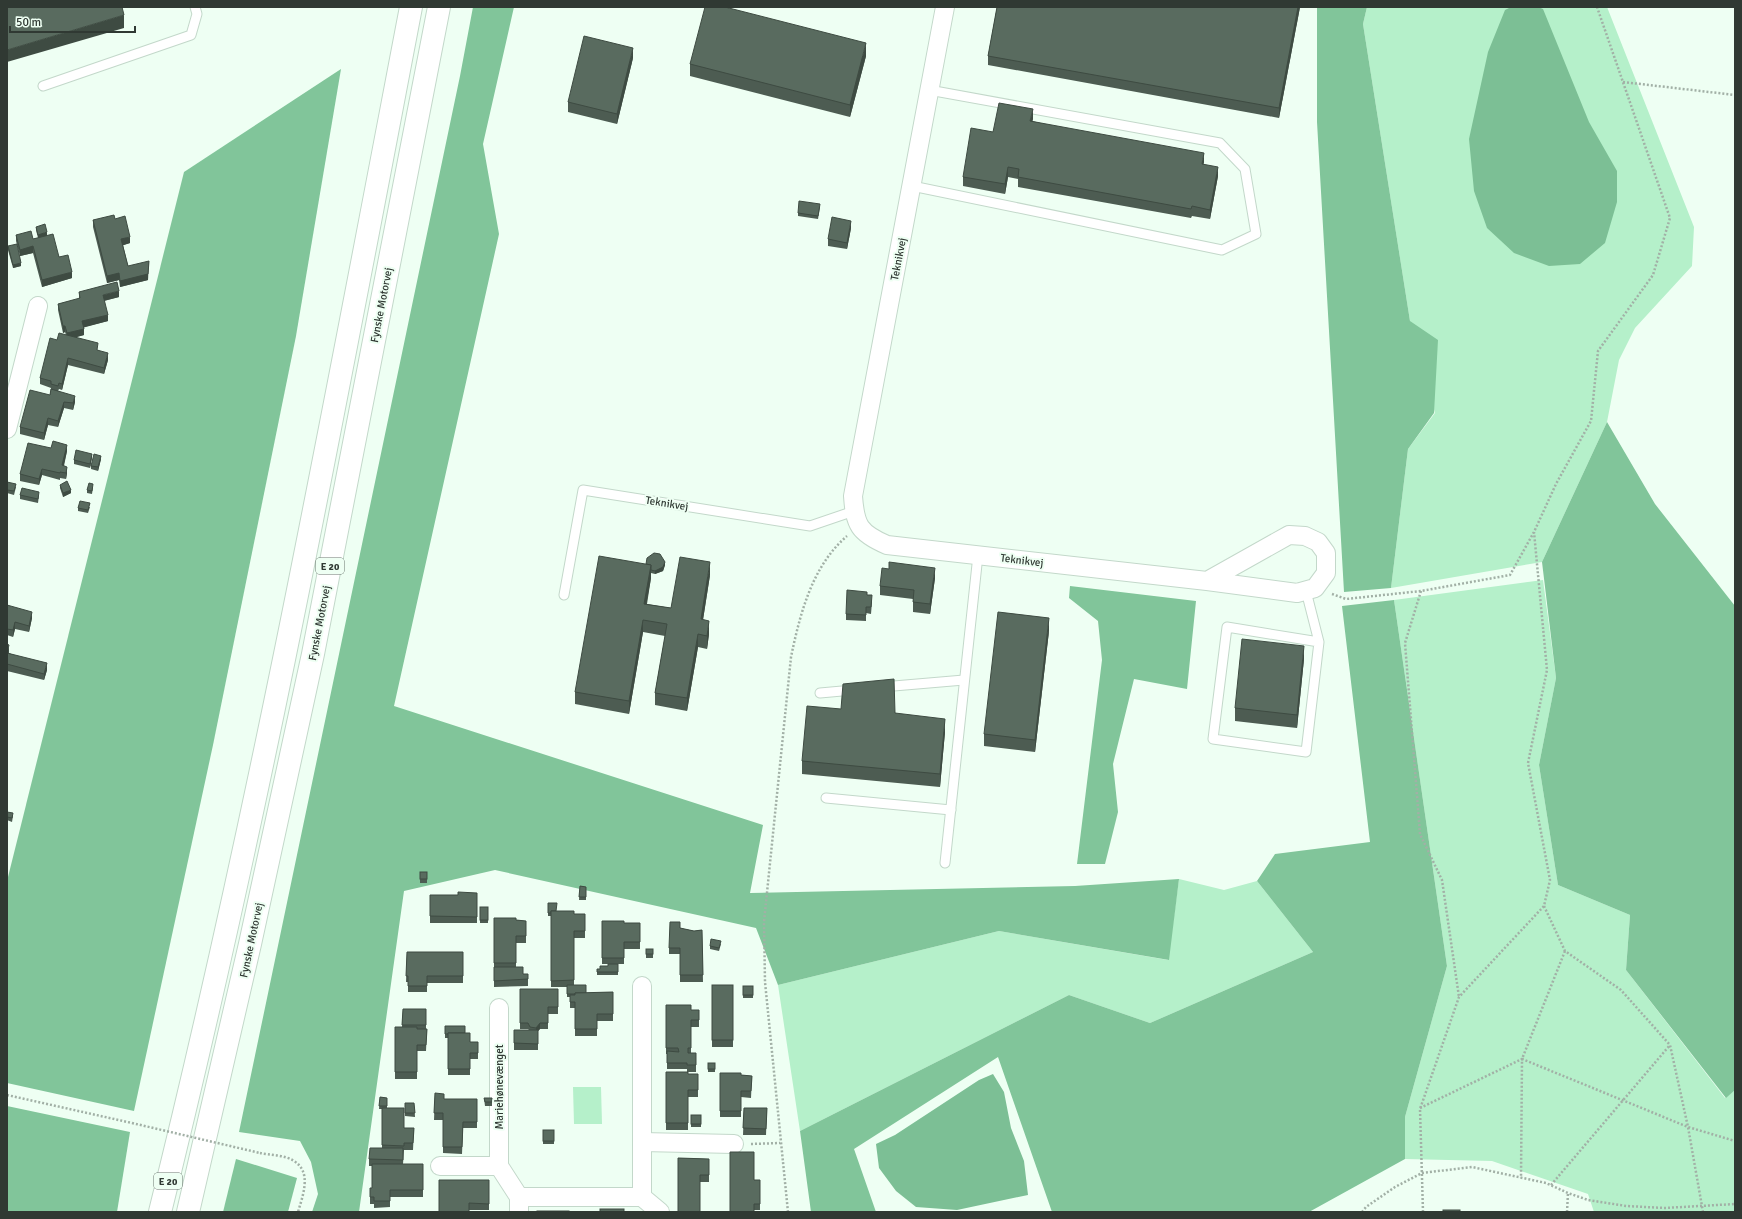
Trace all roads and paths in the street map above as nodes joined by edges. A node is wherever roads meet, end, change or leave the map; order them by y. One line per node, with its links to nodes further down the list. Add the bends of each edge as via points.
1 (195, 7): 7 (lane, via 197,14 191,35)
2 (411, 7): 51 (highway, E 20, via 284,656 223,940)
3 (439, 7): 52 (highway, Fynske Motorvej / E 20, via 313,654 235,1012)
4 (945, 7): 8 (street, Teknikvej)
5 (1597, 7): 6 (path)
6 (1623, 82): 9 (path); 14 (path, via 1670,218 1653,275 1598,351 1591,421 1556,484)
7 (43, 86)
8 (929, 90): 10 (street, Teknikvej); 10 (lane, via 1220,143 1245,169 1256,234 1222,250)
9 (1735, 95)
10 (912, 186): 13 (street, Teknikvej, via 853,496)
11 (38, 306): 12 (street)
12 (7, 429)
13 (856, 518): 15 (street, Teknikvej, via 873,539 887,545); 19 (lane, Teknikvej, via 810,526 583,490); 39 (path, via 819,569 799,618 791,657 764,922 765,982)
14 (1534, 532): 18 (path, via 1510,575); 26 (path, via 1547,670 1528,763 1550,880)
15 (978, 555): 16 (street, Teknikvej); 21 (lane)
16 (1207, 580): 17 (street, Teknikvej, via 1297,593); 17 (street, via 1289,535 1305,536 1318,542 1326,553 1326,573)
17 (1310, 589): 18 (path, via 1346,599); 20 (lane)
18 (1421, 591): 29 (path, via 1405,643 1420,834 1442,880)
19 (564, 595)
20 (1320, 642): 20 (lane, via 1306,752 1213,740 1227,627)
21 (964, 680): 22 (lane); 24 (lane)
22 (820, 693)
23 (826, 798): 24 (lane)
24 (951, 810): 25 (lane)
25 (945, 863)
26 (1544, 906): 27 (path); 29 (path)
27 (1565, 951): 31 (path, via 1622,990); 32 (path)
28 (642, 986): 38 (street)
29 (1459, 997): 35 (path)
30 (499, 1008): 42 (street, Mariehønevænget)
31 (1670, 1045): 34 (path); 36 (path)
32 (1522, 1059): 34 (path); 35 (path); 44 (path)
33 (7, 1094): 53 (path, bridge, via 293,1160 302,1170 306,1185)
34 (1623, 1100): 36 (path); 45 (path)
35 (1420, 1109): 43 (path)
36 (1688, 1126): 37 (path); 50 (path)
37 (1735, 1141)
38 (642, 1142): 40 (street); 47 (street)
39 (780, 1143): 40 (path); 55 (path)
40 (734, 1144)
41 (440, 1166): 42 (street)
42 (499, 1166): 49 (street)
43 (1422, 1173): 44 (path, via 1472,1167); 56 (path, via 1395,1187); 57 (path)
44 (1521, 1178): 45 (path)
45 (1551, 1186): 46 (path)
46 (1568, 1194): 50 (path, via 1626,1206); 58 (path)
47 (642, 1197): 49 (street); 54 (street)
48 (1735, 1204): 50 (path)
49 (519, 1205)
50 (1703, 1206): 59 (path)
51 (160, 1212)
52 (188, 1212)
53 (298, 1212)
54 (660, 1212)
55 (788, 1212)
56 (1362, 1212)
57 (1423, 1212)
58 (1567, 1212)
59 (1703, 1212)

